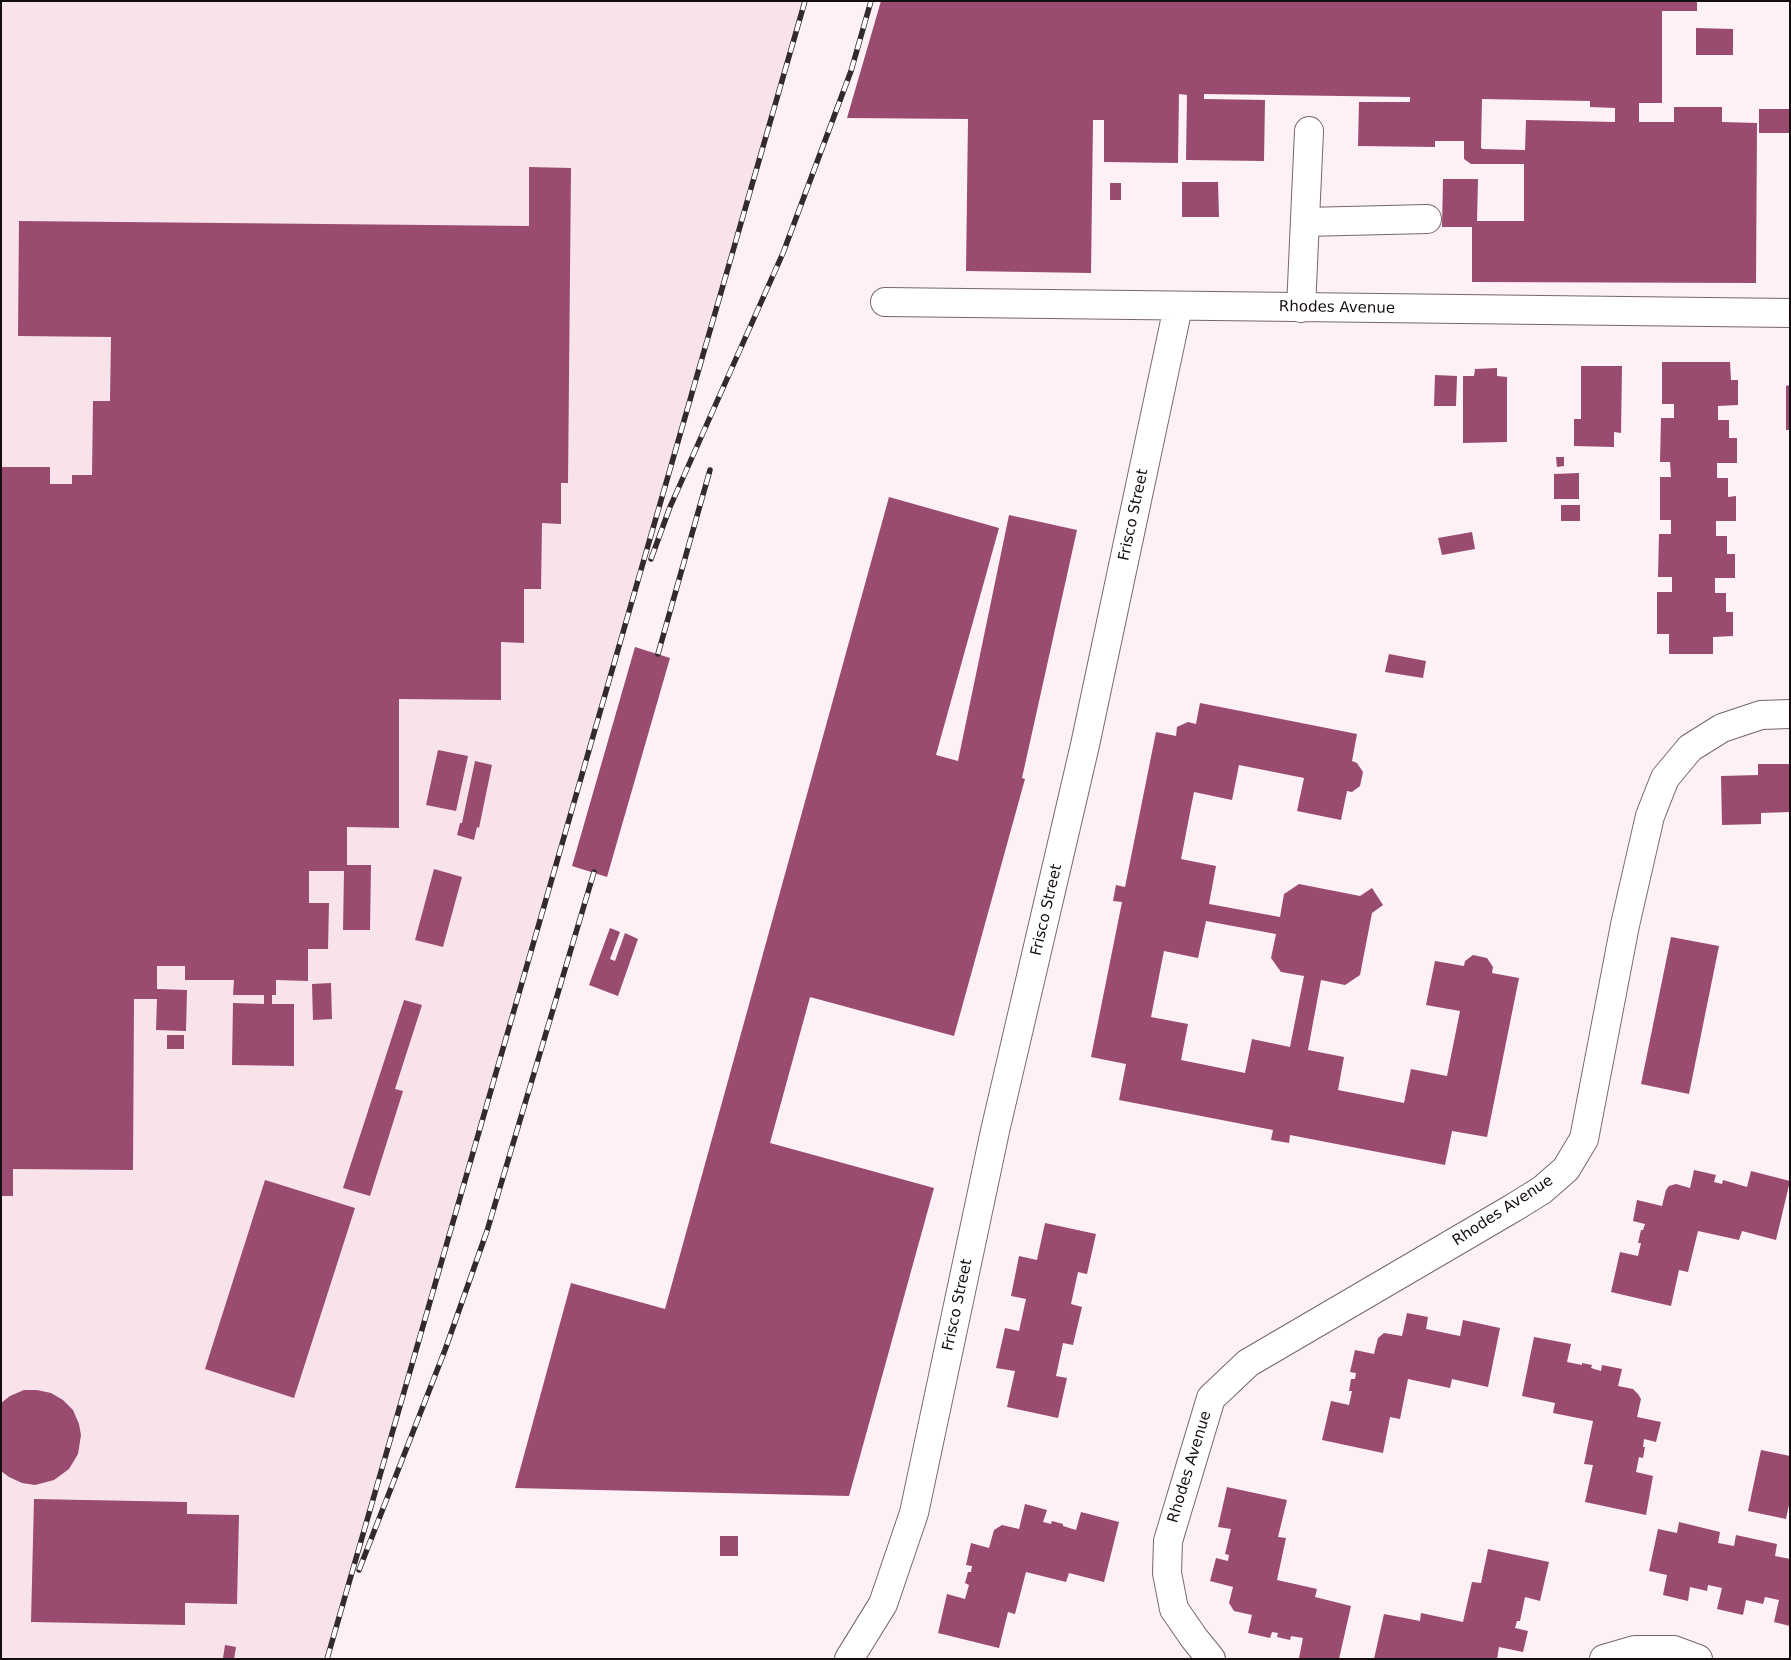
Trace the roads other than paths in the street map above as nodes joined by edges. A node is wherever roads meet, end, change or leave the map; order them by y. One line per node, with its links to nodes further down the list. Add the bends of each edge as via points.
1 (1309, 131): 3 (street)
2 (1427, 219): 3 (street)
3 (1305, 222): 6 (street)
4 (885, 302): 5 (street, Rhodes Avenue)
5 (1178, 307): 6 (street, Rhodes Avenue); 9 (street, Frisco Street, via 1085,745 995,1131 914,1513 883,1604)
6 (1301, 308): 7 (street, Rhodes Avenue)
7 (1790, 313)
8 (1790, 714): 10 (street, Rhodes Avenue, via 1761,714 1722,728 1690,748 1665,778 1650,816 1625,925 1584,1138 1566,1169 1542,1190 1513,1208 1248,1363 1211,1398 1168,1541 1166,1573 1174,1609)
9 (848, 1659)
10 (1211, 1659)
11 (1604, 1659): 12 (street, via 1636,1650 1674,1650)
12 (1698, 1659)

